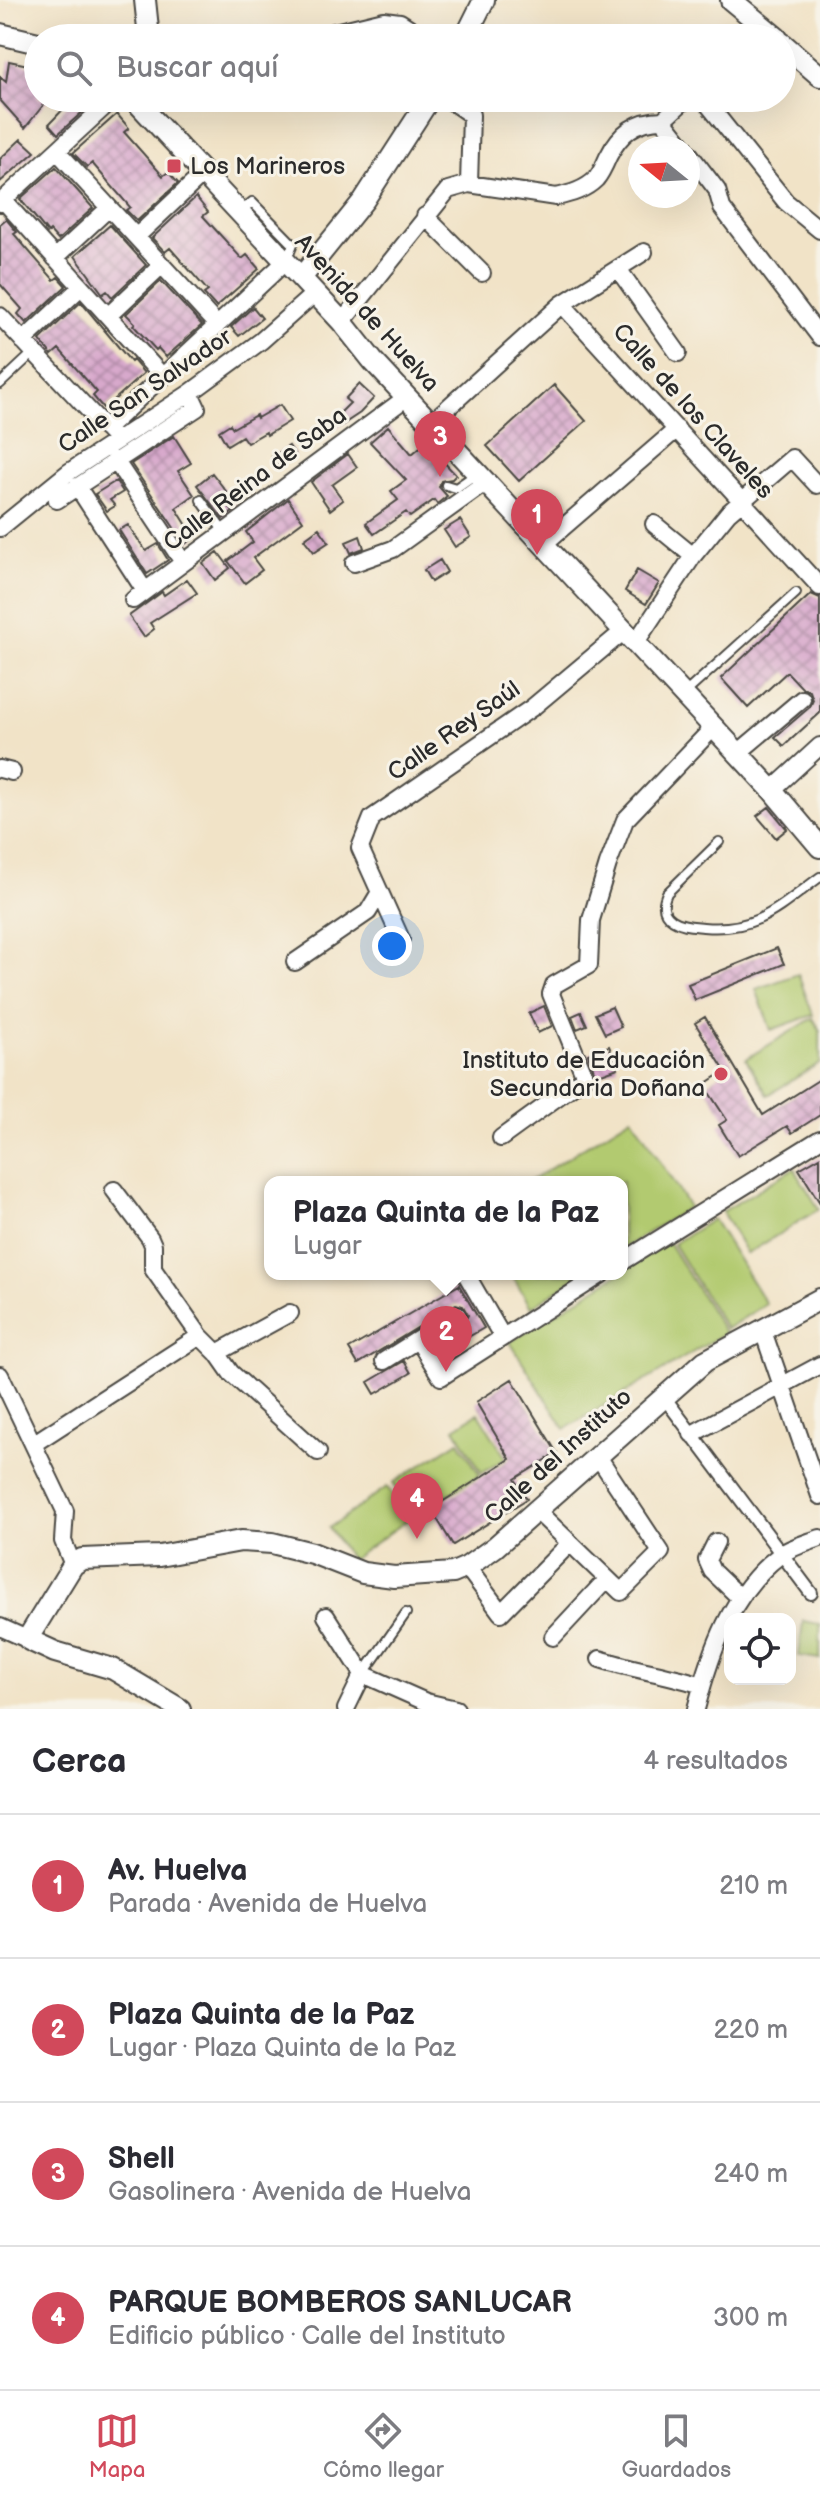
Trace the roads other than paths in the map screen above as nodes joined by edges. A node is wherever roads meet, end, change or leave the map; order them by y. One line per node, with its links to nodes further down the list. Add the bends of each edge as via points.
1 (145, 0): 4 (street)
2 (484, 0): 7 (street)
3 (731, 0): 8 (street)
4 (148, 24)
5 (368, 24): 6 (street)
6 (403, 24)
7 (472, 24)
8 (754, 24)
9 (1, 36): 10 (street)
10 (24, 40)
11 (796, 55): 12 (street)
12 (820, 76)
13 (99, 112): 23 (street)
14 (146, 112): 21 (street, Avenida de Huelva)
15 (155, 112): 21 (street)
16 (421, 112): 38 (street, via 364,200)
17 (467, 112): 26 (street, via 471,115)
18 (672, 112): 20 (street)
19 (714, 112): 30 (street, via 786,202)
20 (663, 120): 22 (street); 26 (street, via 649,120 623,134 597,178 569,195)
21 (156, 123): 25 (street, Avenida de Huelva)
22 (675, 136)
23 (57, 151): 27 (street); 28 (street)
24 (700, 168): 46 (street, via 717,190 722,208)
25 (204, 173): 31 (street); 34 (street, Avenida de Huelva)
26 (469, 184): 29 (street, via 448,190)
27 (2, 202): 33 (street)
28 (109, 208): 31 (street); 33 (street)
29 (425, 216): 37 (street); 44 (street)
30 (820, 230)
31 (136, 237): 35 (street)
32 (644, 252): 36 (street)
33 (55, 258): 39 (street)
34 (286, 261): 38 (street, Avenida de Huelva); 45 (street)
35 (162, 265): 43 (street); 45 (street)
36 (618, 269): 41 (street); 48 (street)
37 (482, 273)
38 (301, 278): 40 (street, Avenida de Huelva)
39 (81, 287): 43 (street); 47 (street)
40 (315, 293): 44 (street, Avenida de Huelva); 51 (street, Calle San Salvador)
41 (562, 304): 53 (street); 54 (street, Calle de los Claveles)
42 (0, 316): 47 (street)
43 (108, 316): 49 (street)
44 (342, 322): 52 (street, Avenida de Huelva)
45 (217, 325): 49 (street)
46 (820, 337)
47 (28, 347): 50 (lane); 55 (street)
48 (678, 353)
49 (163, 377): 55 (street)
50 (0, 384)
51 (190, 393): 55 (street, Calle San Salvador, via 164,413); 56 (street, via 197,408)
52 (407, 397): 53 (street, Avenida de Huelva); 66 (street, Calle Reina de Saba)
53 (431, 423): 57 (street, Avenida de Huelva, via 442,448)
54 (677, 429): 63 (street, Calle de los Claveles); 67 (street)
55 (111, 435): 65 (street, Calle San Salvador)
56 (115, 460): 60 (street); 69 (street)
57 (482, 477): 58 (lane, via 456,488); 67 (street, Avenida de Huelva); 70 (street, via 393,549)
58 (446, 485)
59 (817, 485): 63 (street, Calle Rey Saúl, via 792,458)
60 (77, 486): 61 (street); 69 (street, Calle Reina de Saba, via 139,596)
61 (57, 500)
62 (201, 500): 66 (lane)
63 (741, 500): 68 (street, Calle Rey Saúl); 71 (street, Calle de los Claveles)
64 (654, 524): 68 (street)
65 (0, 528)
66 (224, 532): 69 (street, Calle Reina de Saba)
67 (545, 543): 73 (street, Avenida de Huelva)
68 (693, 556): 73 (street, Calle Rey Saúl)
69 (183, 562)
70 (354, 563)
71 (819, 585)
72 (796, 593): 74 (lane)
73 (630, 636): 74 (street, Avenida de Huelva); 83 (street, Calle Rey Saúl, via 372,818 360,848)
74 (684, 694): 76 (street, Avenida de Huelva)
75 (802, 699): 78 (street)
76 (714, 727): 78 (street, Avenida de Huelva); 86 (street, via 625,820 591,920 589,965 554,985 551,994 585,1077)
77 (820, 746): 79 (street)
78 (738, 753): 79 (street, Avenida de Huelva)
79 (772, 790): 81 (street, Avenida de Huelva)
80 (719, 842): 82 (lane, via 667,893 663,903 671,919 723,929 743,926 765,917)
81 (820, 847)
82 (820, 877)
83 (380, 892): 84 (street, Calle Rey Saúl); 85 (street, via 368,912)
84 (401, 939)
85 (295, 962)
86 (501, 1138)
87 (820, 1139): 89 (street)
88 (114, 1190): 96 (street, via 150,1238 153,1269)
89 (628, 1258)
90 (469, 1280): 97 (street)
91 (592, 1280): 97 (street)
92 (820, 1299): 95 (street, Calle del Instituto)
93 (290, 1313): 99 (street)
94 (457, 1315): 98 (street)
95 (763, 1331): 103 (street); 104 (street, Calle del Instituto, via 705,1361)
96 (200, 1336): 99 (street); 106 (street)
97 (502, 1336): 98 (street, via 441,1377)
98 (418, 1340): 100 (street)
99 (217, 1353): 107 (street, via 231,1373)
100 (384, 1361)
101 (820, 1365): 103 (street)
102 (0, 1375): 106 (street)
103 (782, 1385): 105 (street); 109 (street)
104 (664, 1397): 105 (street); 108 (street, Calle del Instituto)
105 (692, 1434): 114 (street)
106 (33, 1444): 115 (street, via 65,1511 63,1541)
107 (318, 1452)
108 (597, 1455): 110 (street, Calle del Instituto); 117 (street, via 661,1552 621,1592)
109 (820, 1496)
110 (536, 1510): 113 (street); 116 (street, Calle del Instituto)
111 (820, 1538): 114 (street)
112 (716, 1542): 119 (street, via 707,1560)
113 (569, 1544): 116 (street, via 501,1613); 117 (street)
114 (783, 1553): 118 (street); 119 (street)
115 (73, 1565): 116 (street, Calle del Instituto, via 82,1559 159,1556 241,1541 272,1543 363,1573 394,1577 453,1573); 124 (street)
116 (467, 1567)
117 (607, 1579): 123 (street)
118 (811, 1593)
119 (739, 1597): 127 (street)
120 (406, 1613): 126 (lane)
121 (326, 1616): 126 (street)
122 (0, 1627): 124 (street)
123 (553, 1637)
124 (29, 1640): 128 (street, via 113,1669)
125 (600, 1659): 127 (street)
126 (363, 1674): 129 (street); 130 (street, via 426,1702)
127 (702, 1685): 131 (street)
128 (180, 1709)
129 (346, 1709)
130 (456, 1709)
131 (696, 1709)

